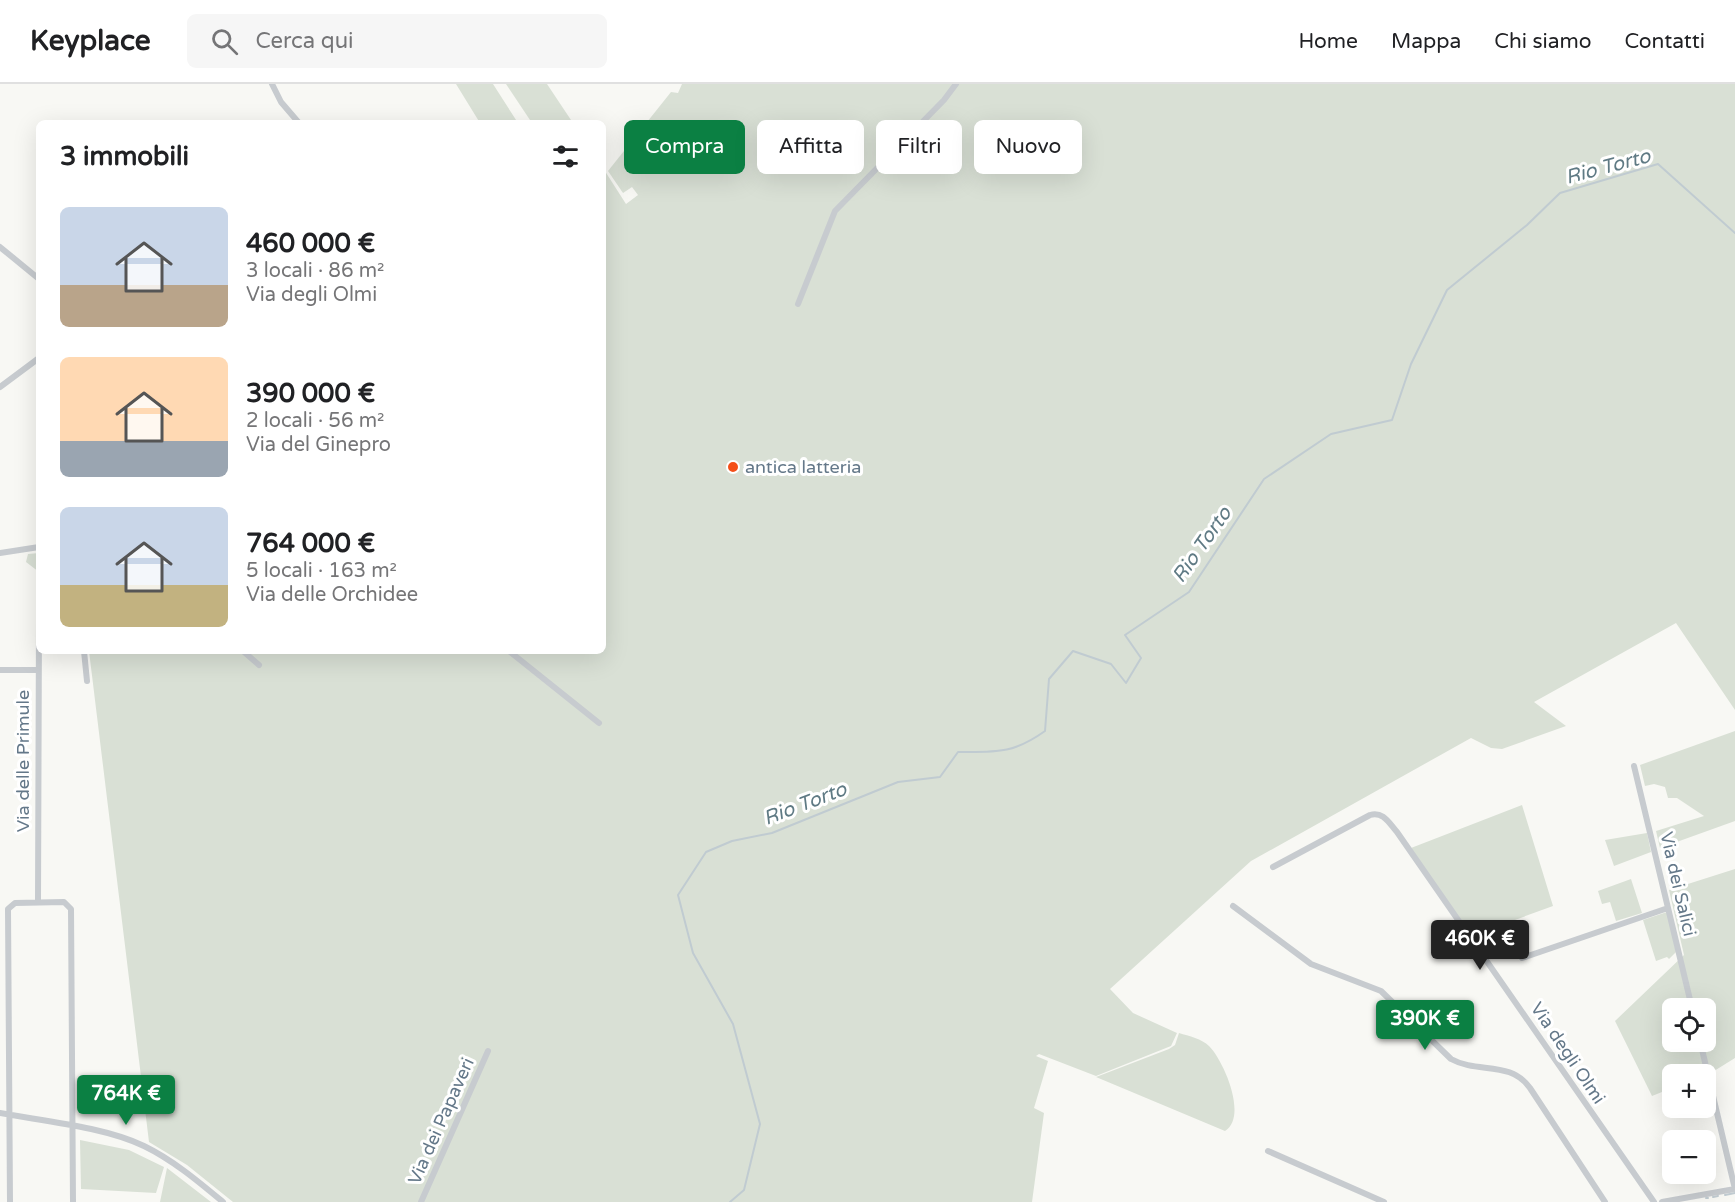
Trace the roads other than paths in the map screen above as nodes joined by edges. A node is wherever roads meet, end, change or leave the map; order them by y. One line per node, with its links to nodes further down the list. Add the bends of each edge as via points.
1 (272, 84): 3 (street)
2 (956, 84): 6 (street, via 835,212)
3 (296, 120)
4 (0, 247): 5 (street)
5 (36, 277)
6 (798, 304)
7 (36, 360): 8 (street)
8 (0, 387)
9 (36, 547): 10 (street)
10 (0, 553)
11 (38, 654): 17 (street, Via delle Primule)
12 (84, 654): 18 (street)
13 (247, 654): 15 (street)
14 (512, 654): 19 (street)
15 (260, 665)
16 (0, 670): 17 (street)
17 (38, 670): 22 (street, Via delle Primule)
18 (87, 681)
19 (599, 723)
20 (1634, 766): 24 (street, Via dei Salici)
21 (1273, 867): 40 (street, Via degli Olmi, via 1370,815 1384,817)
22 (38, 902): 30 (street, via 15,903 8,909); 31 (street, via 64,902 71,908)
23 (1233, 906): 39 (street, via 1311,964 1382,991 1451,1059 1518,1075)
24 (1668, 908): 25 (street); 26 (street, Via dei Salici)
25 (1522, 958)
26 (1690, 998)
27 (488, 1052): 37 (street, Via dei Papaveri)
28 (1703, 1052): 33 (street)
29 (0, 1113): 30 (street)
30 (9, 1114): 31 (street); 34 (street)
31 (72, 1127): 35 (street); 36 (street, via 145,1146)
32 (1268, 1151): 38 (street)
33 (1735, 1189): 41 (street)
34 (10, 1202)
35 (72, 1202)
36 (223, 1202)
37 (421, 1202)
38 (1384, 1202)
39 (1605, 1202)
40 (1654, 1202)
41 (1662, 1202)

